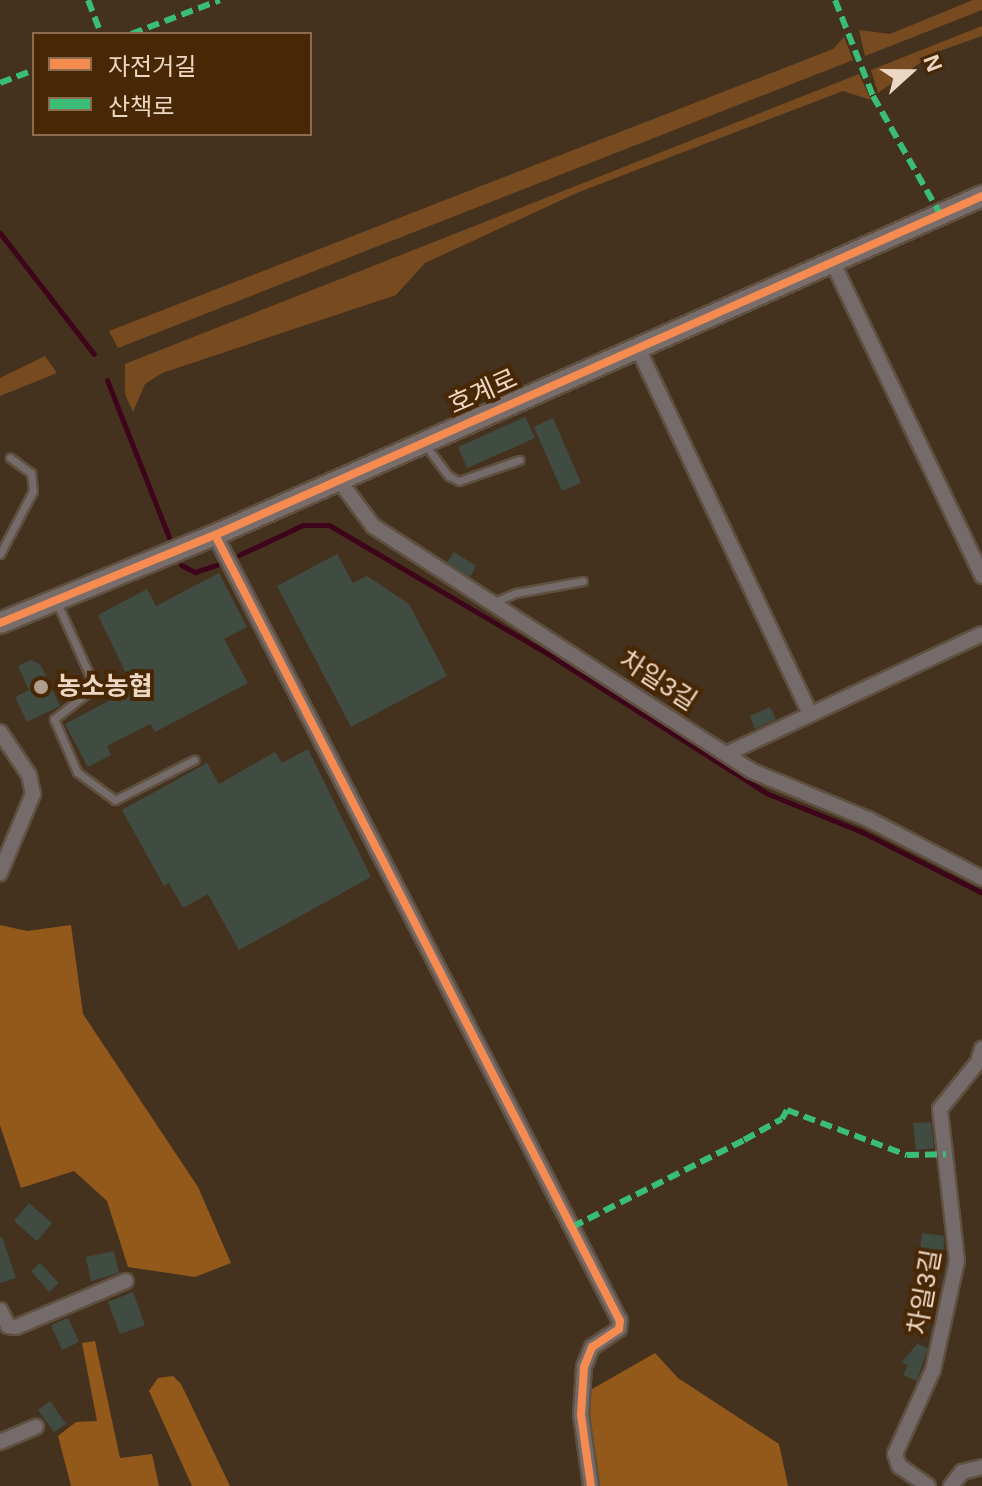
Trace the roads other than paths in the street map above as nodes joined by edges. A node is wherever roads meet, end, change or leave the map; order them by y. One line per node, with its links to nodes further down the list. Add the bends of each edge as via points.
1 (982, 196): 2 (street, 호계로)
2 (832, 261): 3 (street, 호계로); 10 (street)
3 (637, 346): 4 (street, 호계로); 16 (street)
4 (423, 441): 6 (lane, via 449,476 459,481); 7 (street, 호계로)
5 (10, 458): 9 (lane, via 25,464 33,491)
6 (519, 460)
7 (338, 479): 8 (street, 호계로); 13 (street, 차일3길, via 373,526)
8 (215, 535): 12 (street, 호계로); 28 (street, via 620,1321 619,1329 592,1347 584,1367 581,1415)
9 (0, 554)
10 (982, 576)
11 (583, 581): 13 (lane, via 516,593)
12 (57, 603): 14 (street, 호계로); 19 (lane, via 95,687 54,719 77,772 115,800)
13 (491, 604): 18 (street, 차일3길)
14 (0, 623)
15 (982, 634): 16 (street)
16 (810, 713): 18 (street)
17 (0, 732): 20 (street, via 29,775 33,794)
18 (726, 754): 21 (street, 차일3길, via 774,783 868,819)
19 (194, 760)
20 (0, 873)
21 (982, 878)
22 (981, 1059): 29 (street, 차일3길, via 940,1109 957,1261 933,1370 895,1454 899,1466)
23 (126, 1281): 24 (street, via 16,1327 8,1326)
24 (0, 1310)
25 (36, 1427): 26 (street)
26 (0, 1442)
27 (982, 1467): 30 (street, via 962,1472)
28 (591, 1486)
29 (928, 1486)
30 (951, 1486)

